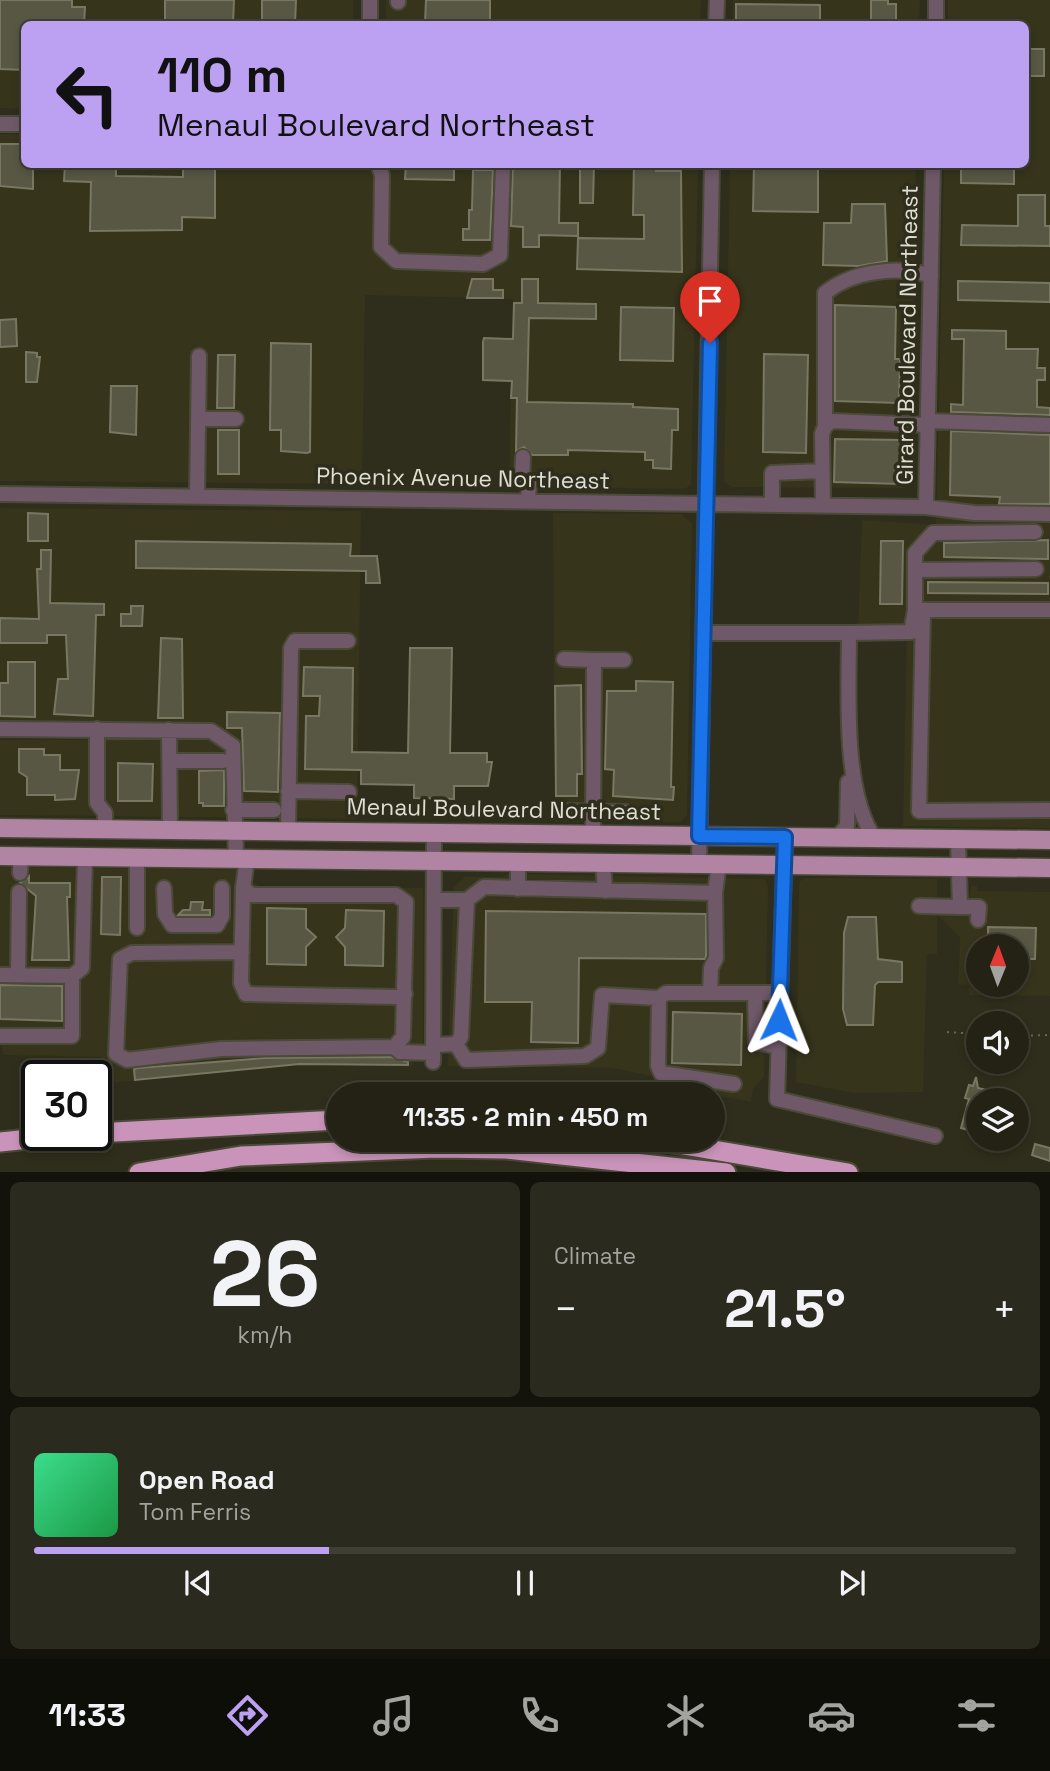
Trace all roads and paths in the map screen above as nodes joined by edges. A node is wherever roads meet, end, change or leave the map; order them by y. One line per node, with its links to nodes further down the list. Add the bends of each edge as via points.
1 (370, 0): 4 (street)
2 (717, 0): 5 (street)
3 (936, 0): 6 (street)
4 (370, 21)
5 (716, 21)
6 (936, 21)
7 (0, 124): 8 (street)
8 (21, 124)
9 (380, 168): 10 (street, via 381,247 396,261 483,264 500,255)
10 (503, 168)
11 (712, 168): 25 (street)
12 (933, 168): 13 (street, Girard Boulevard Northeast)
13 (931, 276): 17 (street, Girard Boulevard Northeast); 19 (street, via 905,270 885,272 838,283 825,293)
14 (199, 356): 15 (street)
15 (199, 419): 16 (street); 23 (street)
16 (236, 419)
17 (928, 423): 18 (street); 19 (street, via 832,421); 28 (street, Girard Boulevard Northeast)
18 (1050, 425)
19 (825, 426): 21 (street)
20 (523, 457): 24 (street, via 522,482 530,482)
21 (822, 471): 26 (street, via 772,473); 27 (street)
22 (0, 494): 23 (street, Phoenix Avenue Northeast)
23 (197, 497): 24 (street, Phoenix Avenue Northeast)
24 (528, 501): 25 (street, Phoenix Avenue Northeast)
25 (707, 504): 26 (street, Phoenix Avenue Northeast); 35 (street)
26 (772, 505): 27 (street, Phoenix Avenue Northeast)
27 (823, 506): 28 (street, Phoenix Avenue Northeast)
28 (926, 507): 29 (street, Phoenix Avenue Northeast)
29 (1050, 514)
30 (1035, 532): 32 (street, via 933,533 915,553)
31 (1036, 569): 32 (street)
32 (915, 570): 33 (street)
33 (919, 610): 34 (street); 36 (street, via 911,632); 51 (street, via 919,811)
34 (1050, 610)
35 (704, 633): 36 (street); 62 (street)
36 (849, 633): 46 (street)
37 (348, 641): 47 (street, via 295,641 291,648)
38 (564, 659): 39 (street)
39 (594, 660): 40 (street); 53 (street)
40 (624, 660)
41 (0, 729): 42 (street)
42 (97, 729): 43 (street); 56 (street, via 97,803 105,813)
43 (169, 730): 44 (street); 49 (street, via 211,731 233,746)
44 (170, 761): 45 (street); 57 (street)
45 (223, 761)
46 (852, 764): 64 (street, via 847,826); 65 (street, via 864,824)
47 (288, 791): 48 (street); 59 (street)
48 (349, 792)
49 (233, 810): 50 (street); 58 (street)
50 (274, 810)
51 (1050, 810)
52 (562, 811): 53 (street)
53 (594, 811): 54 (street); 61 (street)
54 (626, 812)
55 (0, 828): 56 (main road, Menaul Boulevard Northeast)
56 (105, 829): 57 (main road, Menaul Boulevard Northeast)
57 (170, 829): 58 (main road, Menaul Boulevard Northeast)
58 (236, 831): 59 (main road, Menaul Boulevard Northeast); 71 (street)
59 (288, 831): 60 (main road, Menaul Boulevard Northeast)
60 (434, 832): 61 (main road, Menaul Boulevard Northeast); 72 (street)
61 (593, 835): 62 (main road, Menaul Boulevard Northeast)
62 (699, 836): 63 (main road, Menaul Boulevard Northeast); 75 (street)
63 (785, 837): 64 (main road, Menaul Boulevard Northeast); 77 (street)
64 (836, 839): 65 (main road, Menaul Boulevard Northeast)
65 (875, 839): 66 (main road, Menaul Boulevard Northeast)
66 (958, 841): 67 (main road, Menaul Boulevard Northeast); 78 (street)
67 (1050, 841)
68 (0, 856): 69 (main road, via 20,865)
69 (85, 857): 70 (main road); 96 (street, via 82,968)
70 (137, 858): 71 (main road); 92 (street)
71 (242, 858): 72 (main road); 82 (street)
72 (434, 860): 73 (main road); 87 (street)
73 (518, 862): 74 (main road); 83 (street)
74 (603, 863): 75 (main road); 84 (street)
75 (699, 864): 76 (main road)
76 (719, 864): 77 (main road); 86 (street)
77 (784, 865): 78 (main road); 98 (street)
78 (960, 868): 79 (main road); 90 (street)
79 (1050, 868)
80 (164, 888): 81 (street, via 164,914 172,925 186,927 217,925 222,916)
81 (222, 888)
82 (243, 888): 93 (street); 99 (street, via 253,895 396,895 406,902)
83 (518, 889): 84 (street); 88 (street, via 484,887)
84 (604, 891): 86 (street)
85 (19, 892): 95 (street)
86 (715, 893): 97 (street, via 716,958 710,968)
87 (434, 900): 88 (street); 110 (street)
88 (467, 900): 107 (street, via 461,1037)
89 (919, 906): 90 (street)
90 (960, 907): 91 (street, via 979,907)
91 (978, 920)
92 (137, 928)
93 (242, 952): 99 (street, via 241,984 246,994); 108 (street, via 132,953 120,959 116,1054 127,1060 221,1049)
94 (0, 975): 95 (street)
95 (18, 975): 96 (street)
96 (72, 976): 105 (street, via 72,1035)
97 (710, 993): 100 (street); 101 (street, via 666,993)
98 (780, 993): 100 (street); 109 (street)
99 (405, 994): 108 (street, via 403,1037)
100 (755, 994): 109 (street, via 756,1042)
101 (659, 998): 107 (street, via 602,995 598,1048 585,1056 466,1060); 111 (street, via 657,1066 661,1073)
102 (947, 1032): 103 (path)
103 (966, 1033)
104 (1050, 1035): 106 (path)
105 (0, 1036)
106 (1029, 1036)
107 (456, 1044): 110 (street)
108 (394, 1047): 110 (street, via 400,1052)
109 (778, 1047): 114 (street, via 777,1099)
110 (433, 1053)
111 (734, 1084)
112 (326, 1121): 113 (highway)
113 (112, 1132)
114 (935, 1136)
115 (21, 1140): 116 (highway)
116 (0, 1142)
117 (725, 1152): 120 (highway)
118 (139, 1172): 119 (highway, via 242,1156 448,1148 506,1149)
119 (726, 1172)
120 (848, 1172)

